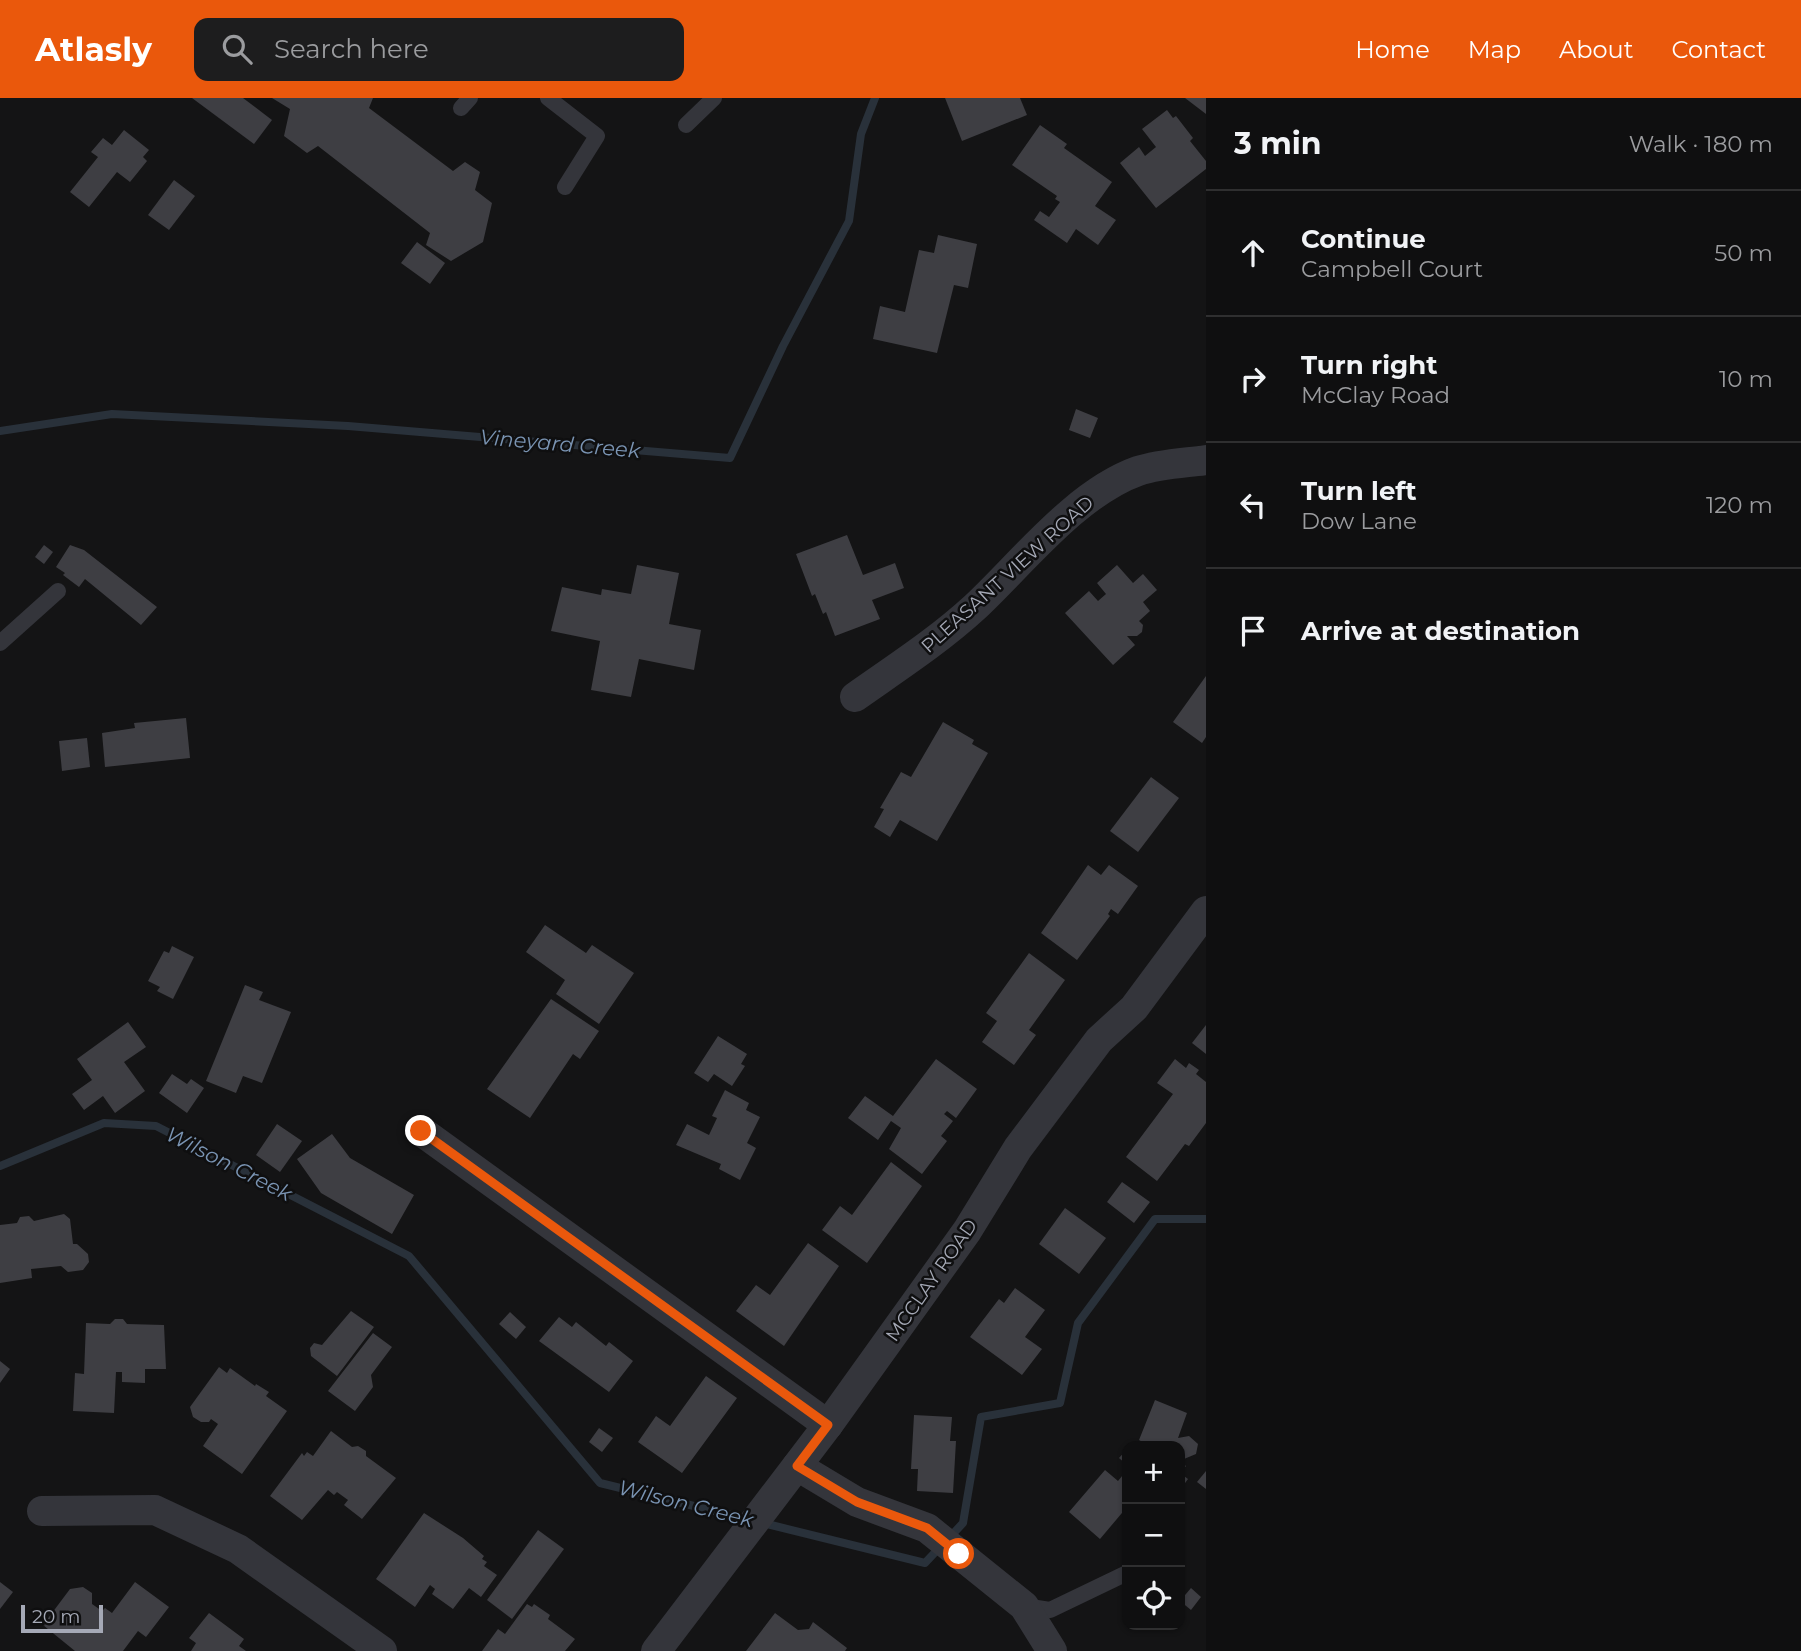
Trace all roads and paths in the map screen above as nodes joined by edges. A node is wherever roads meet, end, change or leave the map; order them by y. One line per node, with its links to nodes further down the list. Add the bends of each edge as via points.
1 (548, 98): 4 (lane, via 597,136)
2 (714, 98): 3 (lane)
3 (686, 125)
4 (565, 187)
5 (1206, 460): 8 (street, PLEASANT VIEW ROAD, via 1138,471 1110,485 1079,507 973,609)
6 (58, 591): 7 (lane)
7 (0, 643)
8 (855, 697)
9 (1206, 911): 11 (street, MCCLAY ROAD, via 1134,1008 1099,1040 1018,1148 967,1231)
10 (421, 1131): 11 (street)
11 (828, 1425): 12 (street, MCCLAY ROAD)
12 (797, 1466): 15 (street, via 857,1502 927,1528); 17 (street, MCCLAY ROAD)
13 (42, 1511): 16 (street, via 155,1510 239,1549)
14 (1122, 1575): 15 (lane, via 1050,1610)
15 (1024, 1606): 18 (street)
16 (382, 1651)
17 (656, 1651)
18 (1052, 1651)

